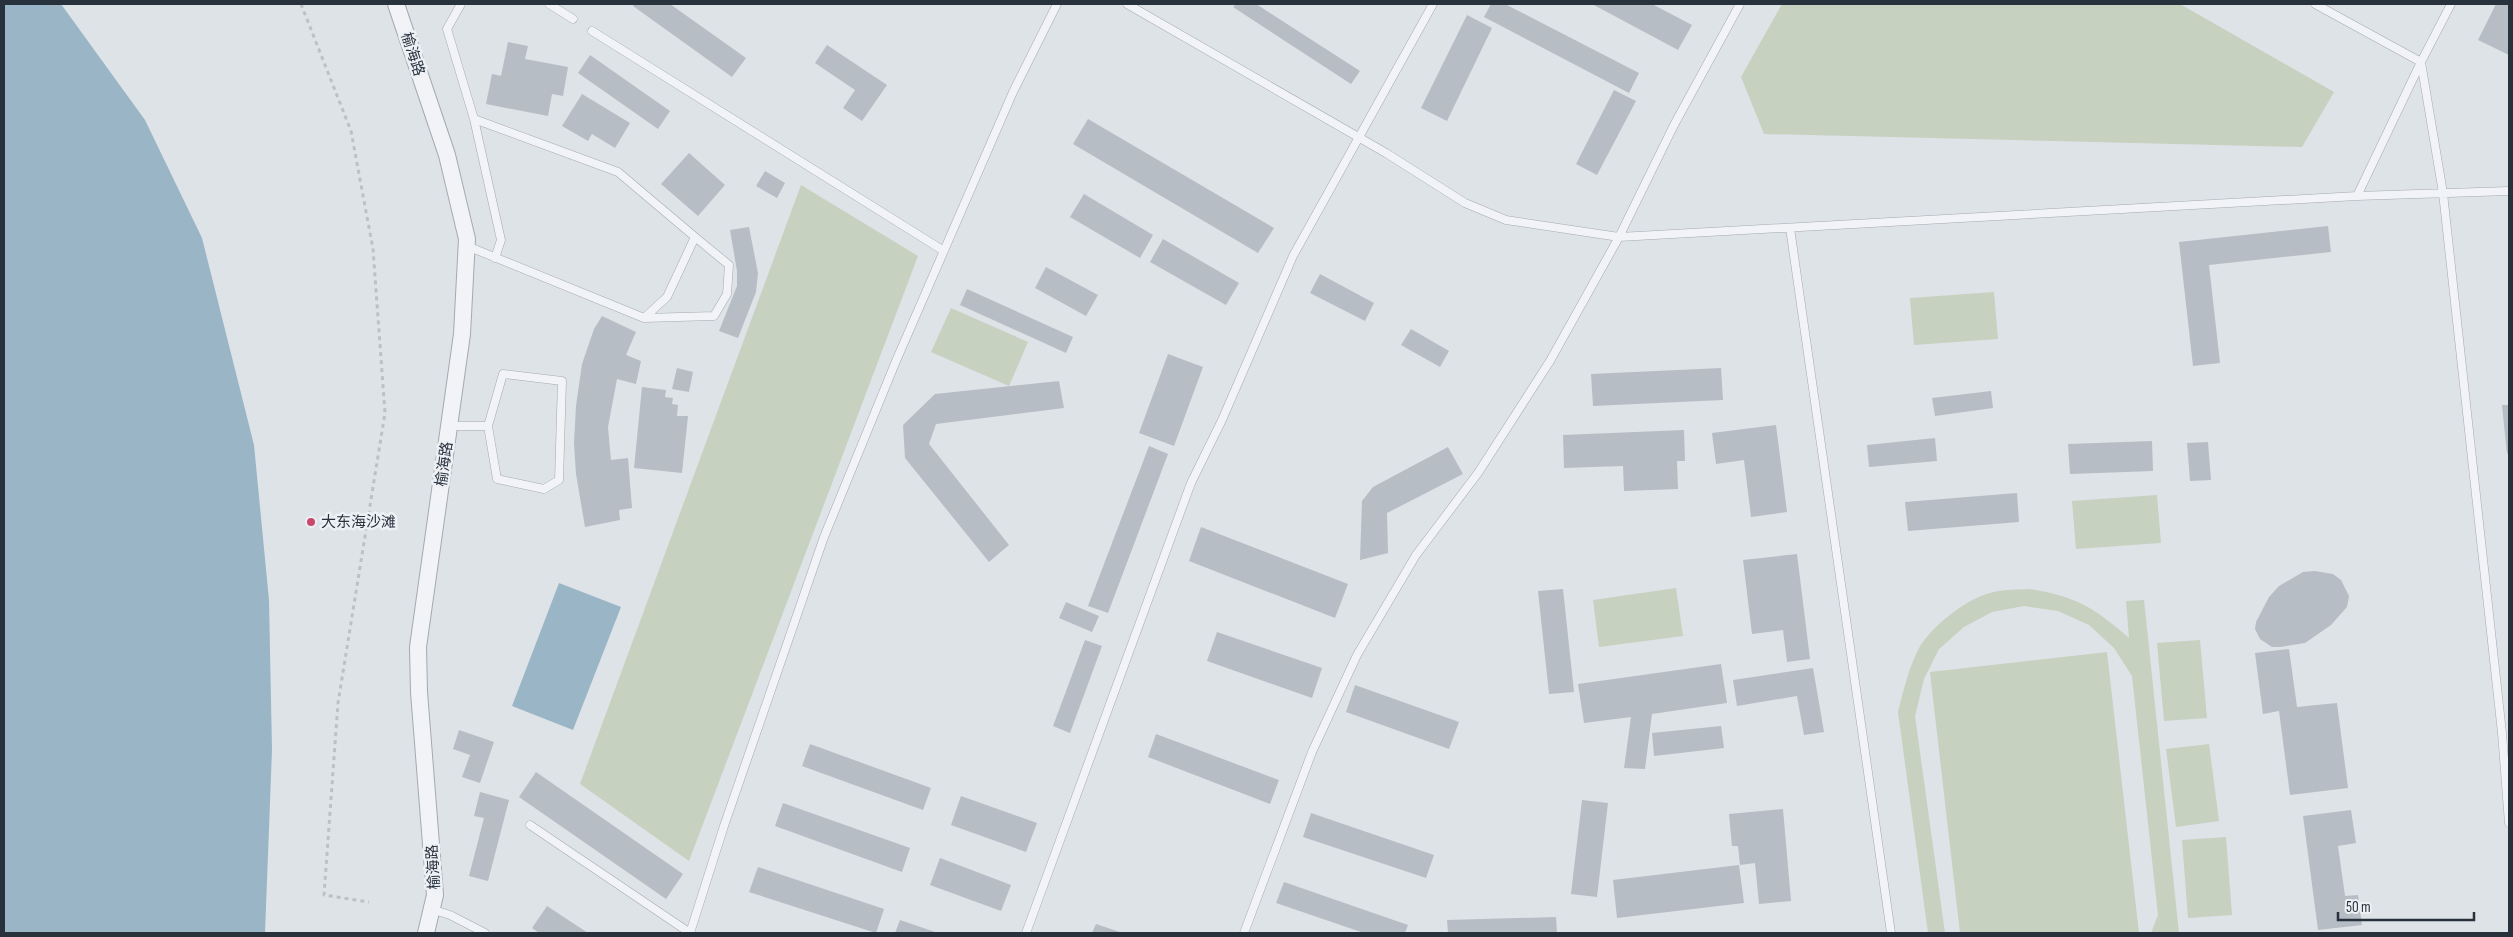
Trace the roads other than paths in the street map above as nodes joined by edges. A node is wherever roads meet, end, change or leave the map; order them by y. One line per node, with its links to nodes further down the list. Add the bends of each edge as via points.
1 (396, 4): 21 (street, 榆海路, via 447,155 463,213)
2 (461, 4): 13 (lane, via 447,29)
3 (549, 4): 10 (lane)
4 (1057, 4): 22 (lane, via 1013,92)
5 (1127, 4): 14 (lane)
6 (1433, 4): 14 (lane)
7 (1740, 4): 19 (lane, via 1674,125)
8 (2315, 4): 12 (lane)
9 (2451, 4): 12 (lane)
10 (573, 18)
11 (592, 31): 22 (lane)
12 (2421, 62): 16 (lane); 17 (lane)
13 (474, 120): 20 (lane, via 618,172); 23 (lane, via 501,240)
14 (1358, 137): 19 (lane, via 1464,203 1506,220); 33 (lane, via 1293,256 1222,420 1190,483)
15 (2509, 191): 16 (lane)
16 (2443, 193): 17 (lane); 27 (lane)
17 (2358, 196): 18 (lane)
18 (1790, 228): 19 (lane); 35 (lane)
19 (1619, 237): 34 (lane, via 1550,361 1478,473 1416,555 1357,654 1312,752)
20 (695, 238): 24 (lane, via 667,297); 24 (lane, via 729,265 727,294 714,316)
21 (467, 246): 23 (lane); 25 (street, 榆海路, via 462,334)
22 (944, 251): 32 (lane, via 824,538)
23 (495, 258): 24 (lane)
24 (644, 318)
25 (450, 426): 26 (lane); 29 (street, 榆海路, via 418,662 435,895)
26 (488, 426): 26 (lane, via 497,479 544,489 559,480 562,381 503,374)
27 (2509, 823)
28 (530, 825): 32 (lane)
29 (431, 909): 30 (street, 榆海路); 31 (lane)
30 (426, 933)
31 (486, 933)
32 (690, 933)
33 (1026, 933)
34 (1244, 933)
35 (1891, 933)

